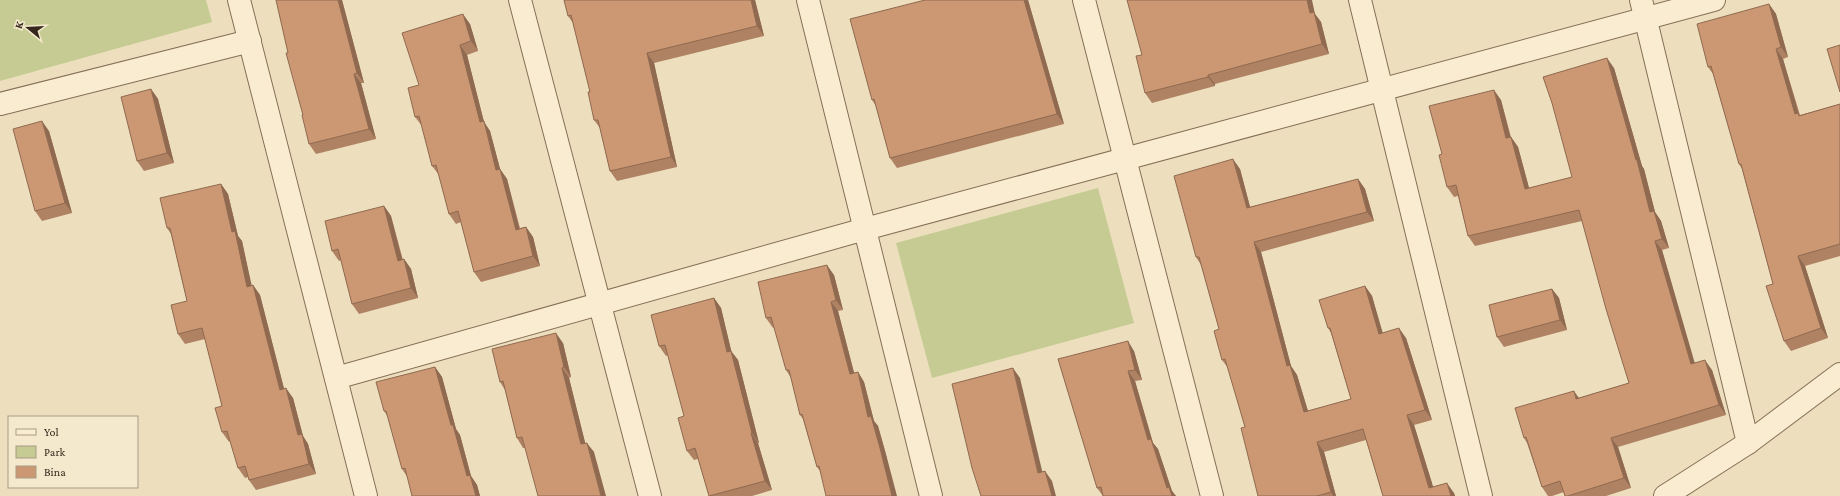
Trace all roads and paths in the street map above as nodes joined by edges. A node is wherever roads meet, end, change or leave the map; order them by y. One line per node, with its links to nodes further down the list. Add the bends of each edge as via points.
1 (239, 0): 8 (street)
2 (520, 0): 13 (street)
3 (808, 0): 12 (street)
4 (1084, 0): 11 (street)
5 (1360, 0): 9 (street)
6 (1714, 0): 7 (street)
7 (1643, 9): 9 (street); 16 (street)
8 (250, 42): 10 (street); 15 (street)
9 (1382, 90): 11 (street); 21 (street)
10 (0, 104)
11 (1125, 159): 12 (street); 20 (street)
12 (865, 229): 13 (street); 19 (street)
13 (600, 303): 15 (street); 18 (street)
14 (1840, 374): 16 (street)
15 (336, 378): 17 (street)
16 (1748, 443): 22 (street)
17 (366, 496)
18 (650, 496)
19 (931, 496)
20 (1212, 496)
21 (1481, 496)
22 (1665, 496)

